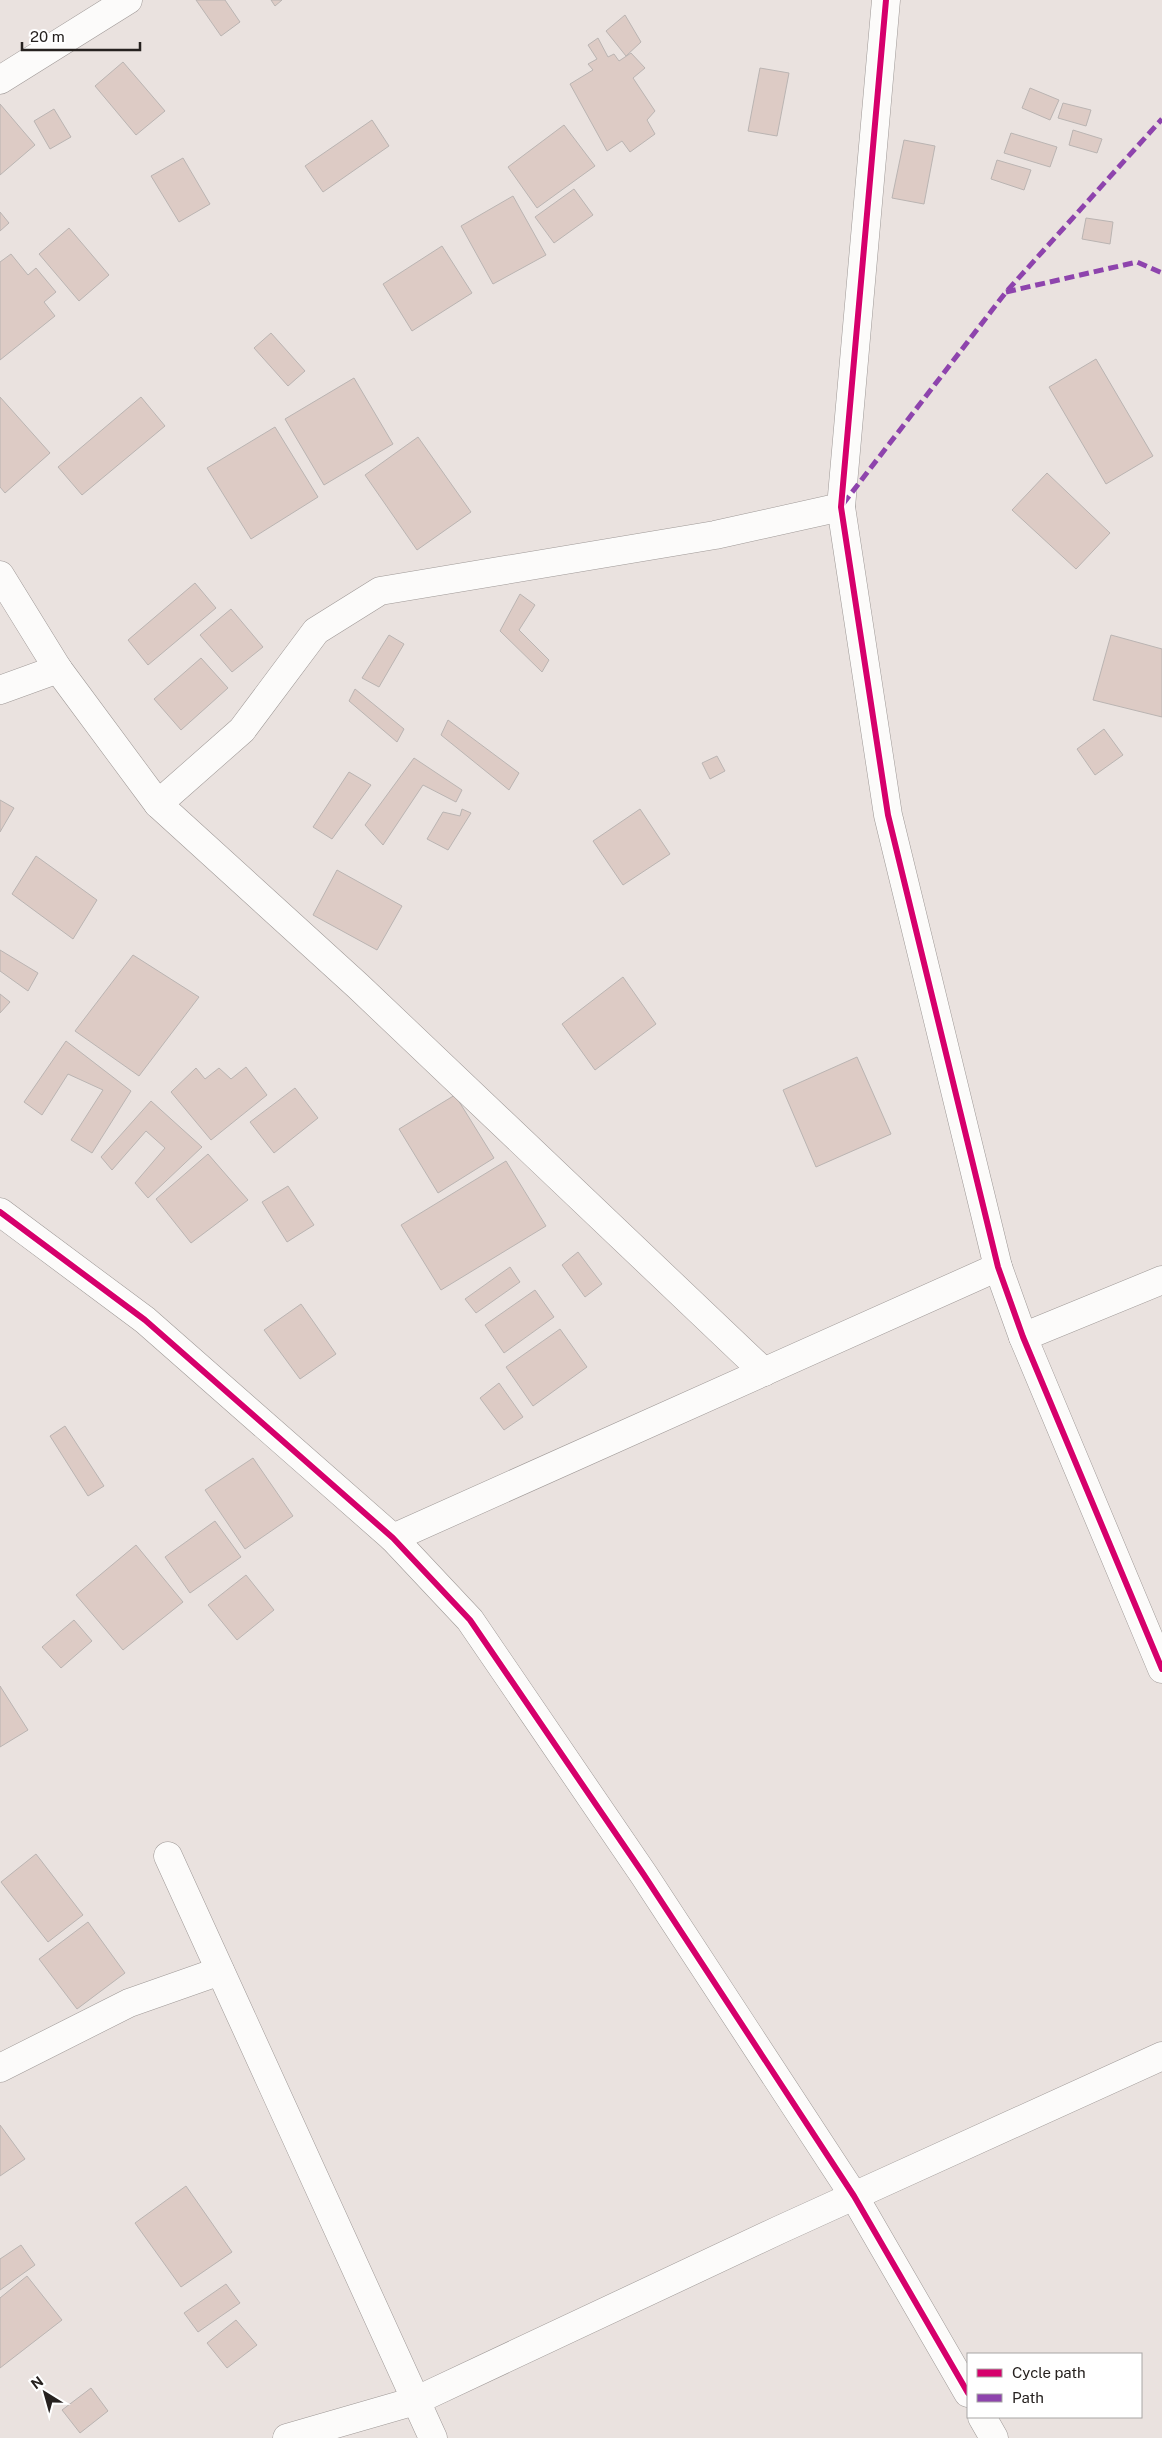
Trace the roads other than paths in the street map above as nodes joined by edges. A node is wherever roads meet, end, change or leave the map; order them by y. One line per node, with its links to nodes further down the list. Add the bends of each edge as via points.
1 (128, 0): 3 (street)
2 (886, 0): 4 (street)
3 (0, 80)
4 (841, 508): 8 (street, via 715,535 380,590 316,631 242,730); 10 (street, via 888,815)
5 (0, 574): 6 (street)
6 (58, 670): 7 (street); 8 (street)
7 (0, 690)
8 (158, 804): 13 (street, via 358,986)
9 (0, 1212): 14 (street, via 145,1320)
10 (998, 1267): 12 (street); 13 (street)
11 (1162, 1280): 12 (street)
12 (1023, 1337): 15 (street)
13 (764, 1372): 14 (street)
14 (393, 1538): 20 (street, via 470,1620 644,1875)
15 (1162, 1669)
16 (168, 1856): 17 (street)
17 (220, 1971): 19 (street, via 129,2003); 22 (street)
18 (1162, 2056): 20 (street)
19 (0, 2068)
20 (854, 2196): 21 (street); 22 (street)
21 (967, 2391)
22 (415, 2401): 24 (street); 25 (street)
23 (983, 2418): 26 (street)
24 (287, 2438)
25 (433, 2438)
26 (994, 2438)

